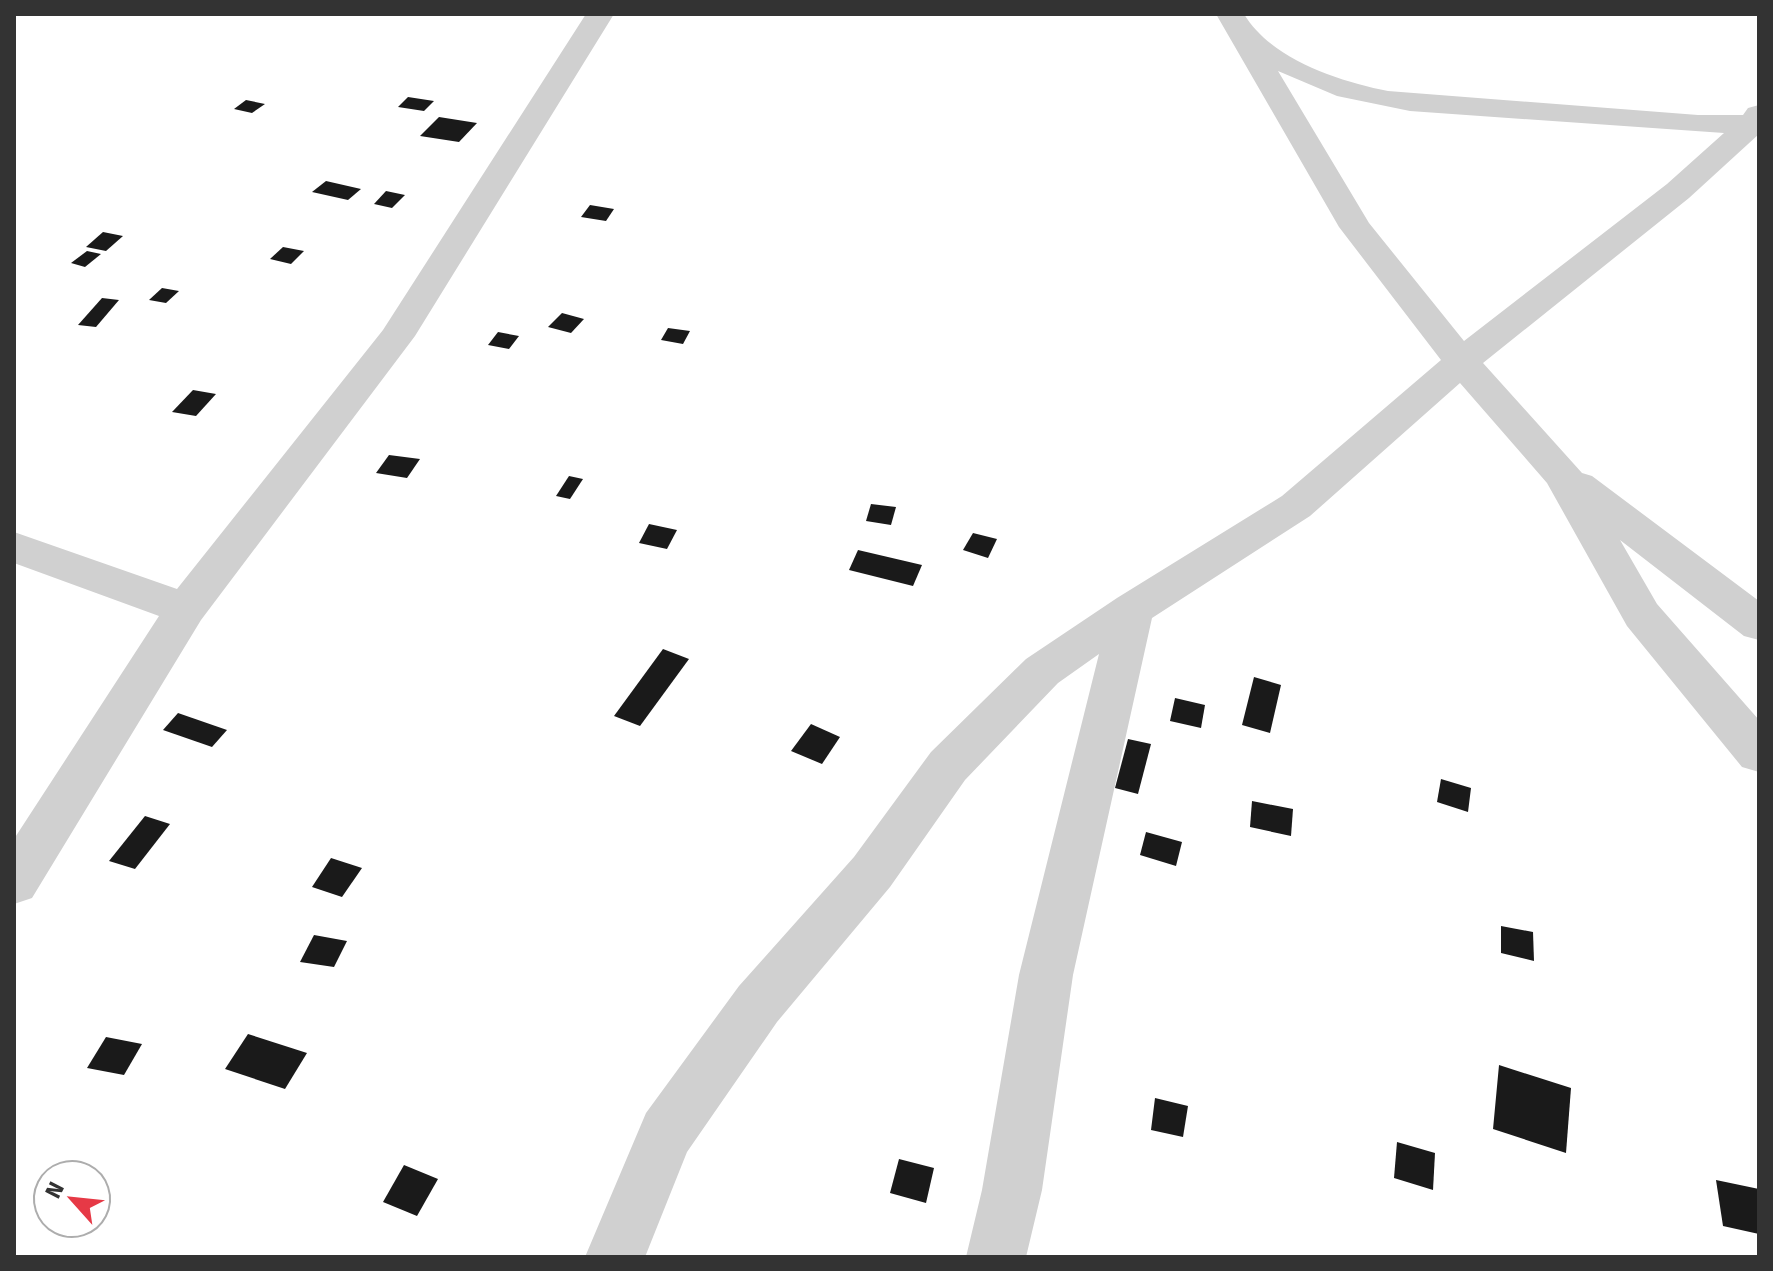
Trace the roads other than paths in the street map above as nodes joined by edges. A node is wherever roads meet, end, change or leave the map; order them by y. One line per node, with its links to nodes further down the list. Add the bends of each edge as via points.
1 (600, 14): 7 (street, via 397,336)
2 (1237, 26): 3 (street, via 1284,65 1349,91 1619,119); 4 (street, via 1355,227)
3 (1757, 121): 4 (street, via 1678,191)
4 (1462, 362): 5 (street); 8 (street, via 1296,506)
5 (1563, 475): 9 (street); 10 (street, via 1642,615)
6 (14, 547): 7 (street)
7 (186, 609): 11 (street)
8 (1132, 609): 12 (street, via 1042,671 948,766 872,872 758,1004 666,1133); 13 (street, via 1046,975 1012,1190)
9 (1759, 624)
10 (1759, 753)
11 (14, 882)
12 (615, 1257)
13 (996, 1257)

